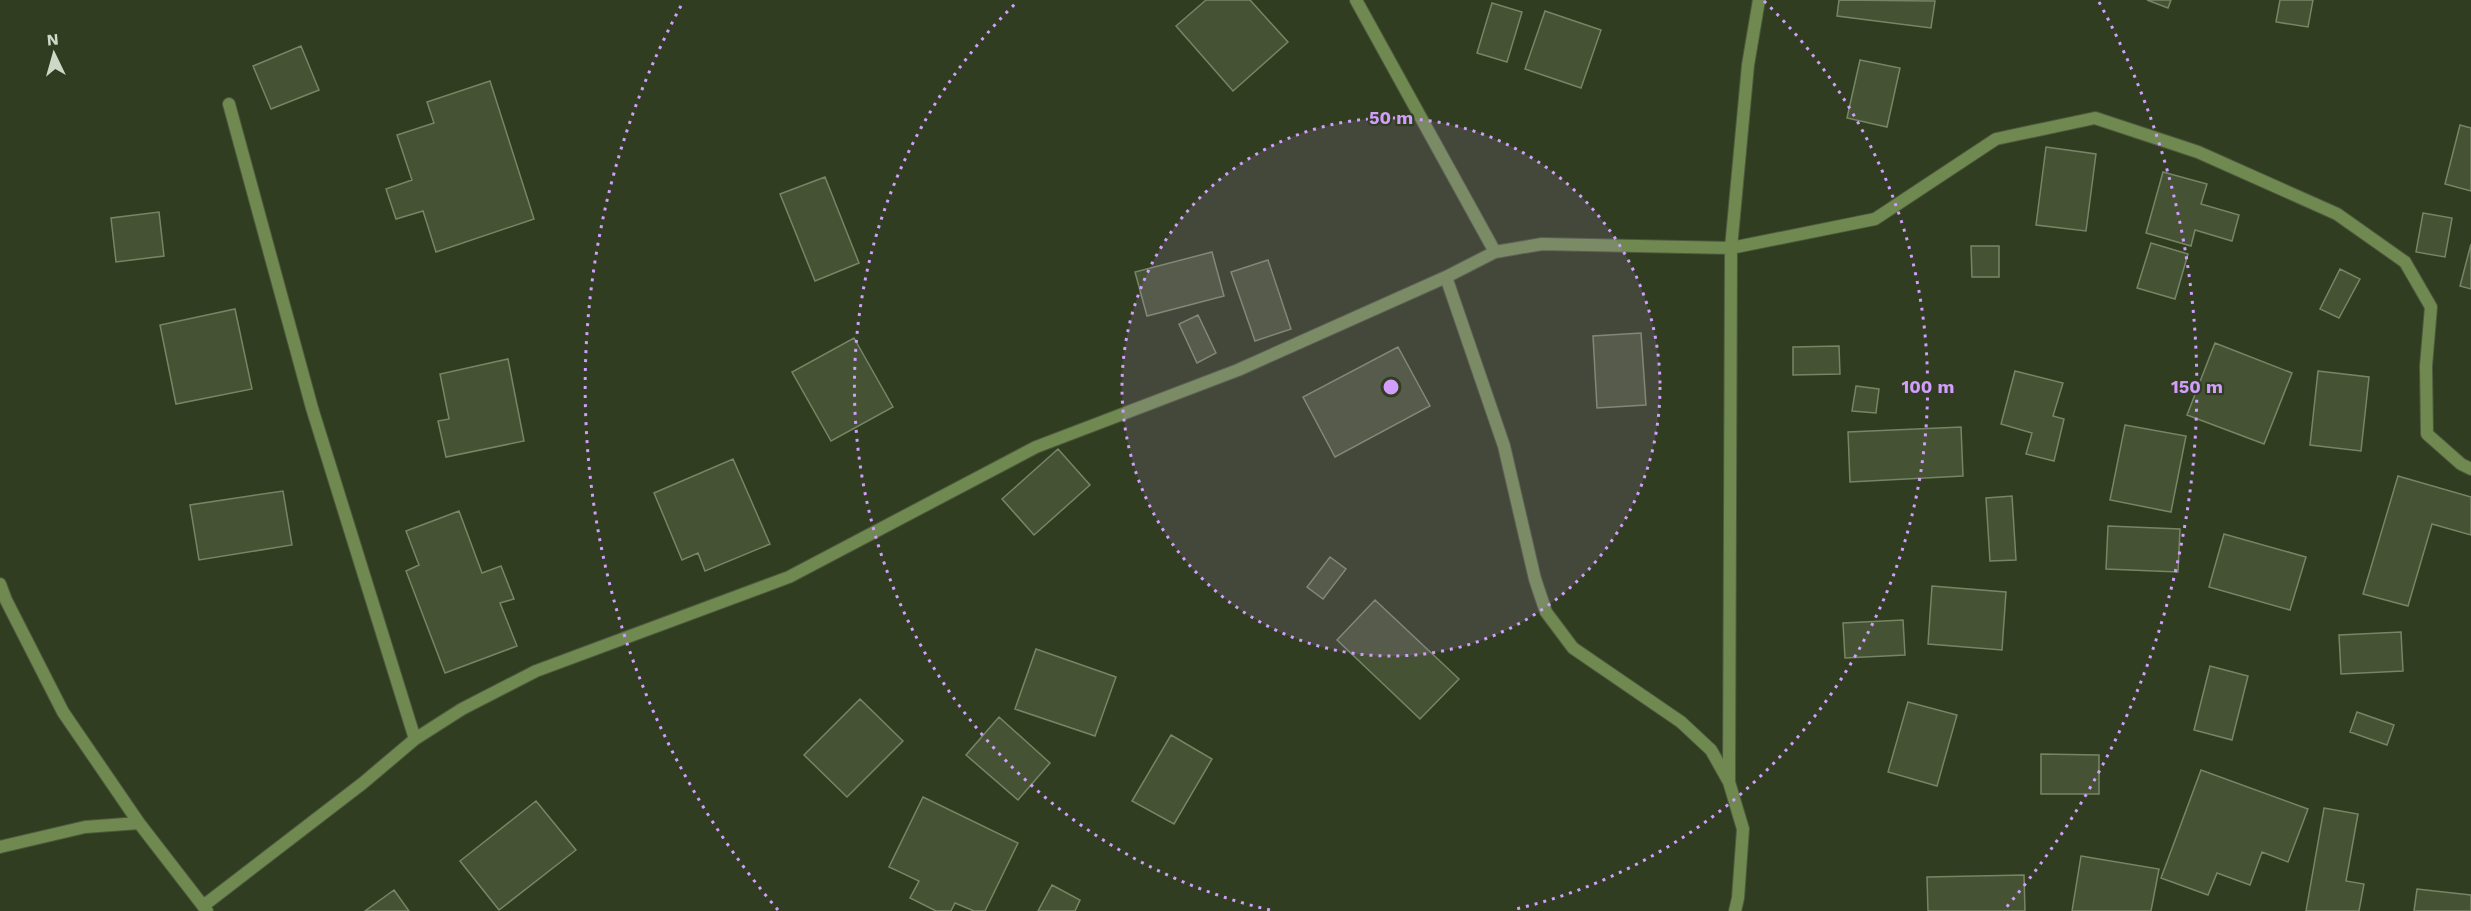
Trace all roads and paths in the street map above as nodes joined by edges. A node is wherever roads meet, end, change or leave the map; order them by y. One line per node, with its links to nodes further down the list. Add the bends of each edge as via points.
1 (1356, 0): 5 (street)
2 (1759, 0): 4 (street, via 1748,65)
3 (229, 104): 9 (street, via 312,408)
4 (1731, 248): 5 (street, via 1542,244); 7 (street, via 1875,219 1996,139 2096,118 2198,153 2337,214 2405,262 2431,307 2426,366 2427,434); 10 (street)
5 (1495, 252): 6 (street)
6 (1446, 277): 9 (street, via 1238,370 1036,447 789,577 536,671 462,709); 10 (street, via 1504,446 1534,579 1546,612 1573,648 1681,722 1711,750)
7 (2471, 469)
8 (0, 584): 11 (street, via 63,712)
9 (416, 739): 13 (street)
10 (1729, 782): 14 (street, via 1743,829)
11 (139, 823): 12 (street, via 85,826); 13 (street)
12 (0, 847)
13 (205, 908)
14 (1735, 911)

